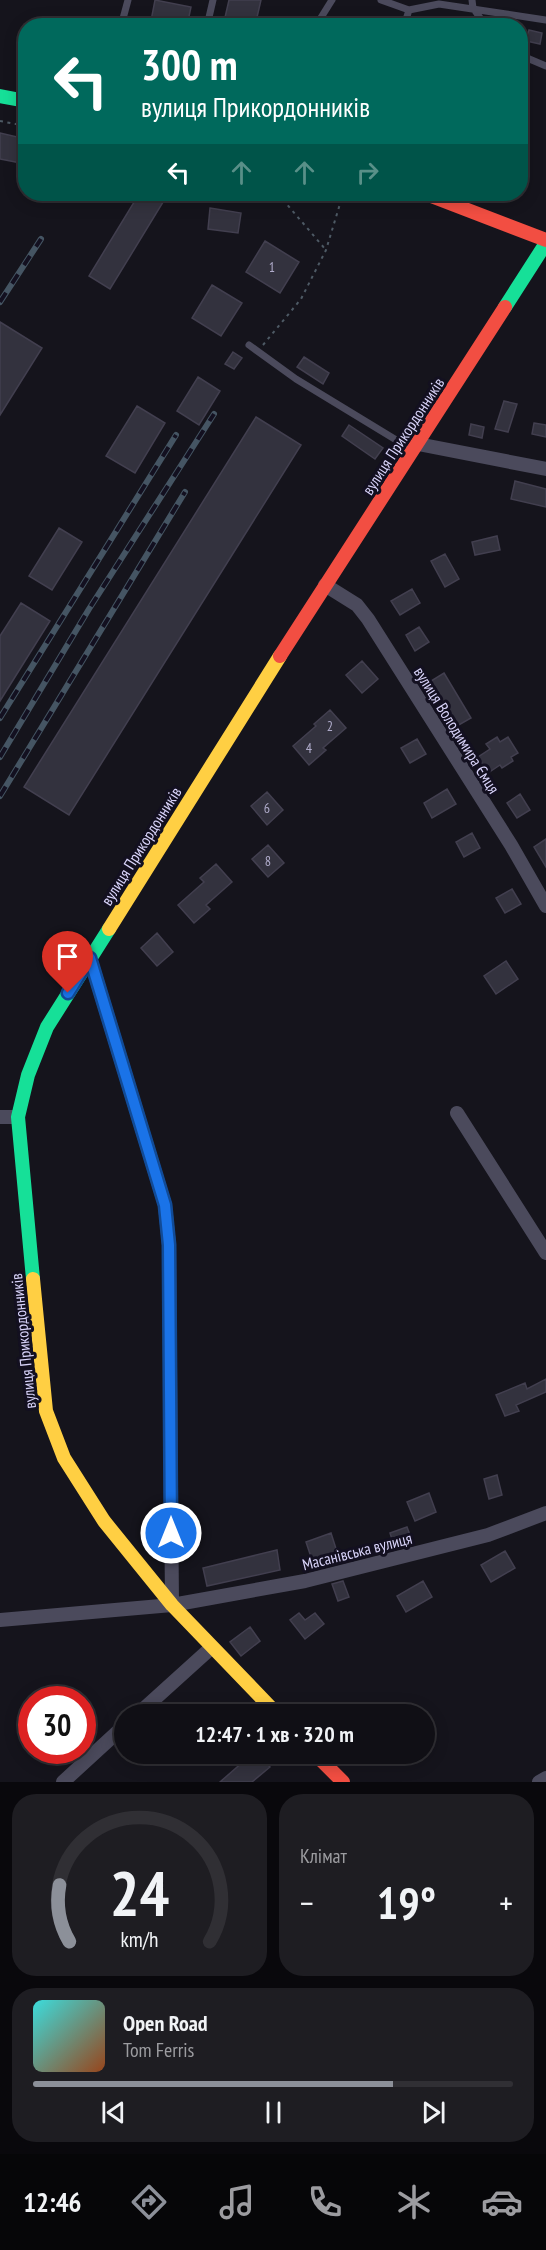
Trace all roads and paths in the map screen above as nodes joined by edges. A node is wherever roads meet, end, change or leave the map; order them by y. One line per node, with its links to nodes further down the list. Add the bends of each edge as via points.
1 (128, 0): 7 (lane)
2 (213, 0): 8 (lane)
3 (332, 0): 9 (lane)
4 (381, 0): 6 (lane)
5 (472, 4): 6 (lane, via 439,4); 11 (lane); 12 (lane)
6 (409, 10): 10 (lane)
7 (123, 18)
8 (209, 18)
9 (321, 18)
10 (406, 18)
11 (481, 18)
12 (546, 20)
13 (528, 58): 14 (lane)
14 (546, 66)
15 (0, 96): 16 (street)
16 (18, 99)
17 (0, 121): 18 (path)
18 (18, 124)
19 (284, 201): 23 (path)
20 (341, 201): 23 (path)
21 (444, 201): 22 (street)
22 (546, 241): 26 (street, вулиця Прикордонників)
23 (326, 250): 25 (path, via 301,299)
24 (249, 345): 25 (lane)
25 (258, 351): 26 (lane, via 296,379)
26 (416, 447): 27 (street); 28 (street, вулиця Прикордонників)
27 (546, 469)
28 (325, 585): 29 (street, вулиця Володимира Ємця, via 357,605 368,619); 30 (street, вулиця Прикордонників)
29 (546, 906)
30 (90, 958): 32 (street, вулиця Прикордонників, via 46,1027); 36 (street, via 165,1205 169,1245)
31 (457, 1113): 34 (street)
32 (18, 1117): 33 (street); 36 (street, вулиця Прикордонників, via 46,1411 64,1458 104,1521)
33 (0, 1118)
34 (546, 1253)
35 (546, 1513): 36 (street, Масанівська вулиця, via 488,1535 305,1581)
36 (172, 1605): 37 (street, Масанівська вулиця); 38 (street, вулиця Прикордонників)
37 (0, 1620)
38 (212, 1648): 39 (street); 40 (street, вулиця Прикордонників)
39 (149, 1704)
40 (267, 1704)
41 (114, 1735): 44 (street)
42 (325, 1764): 45 (street)
43 (546, 1778): 46 (street)
44 (63, 1782)
45 (343, 1782)
46 (539, 1782)

